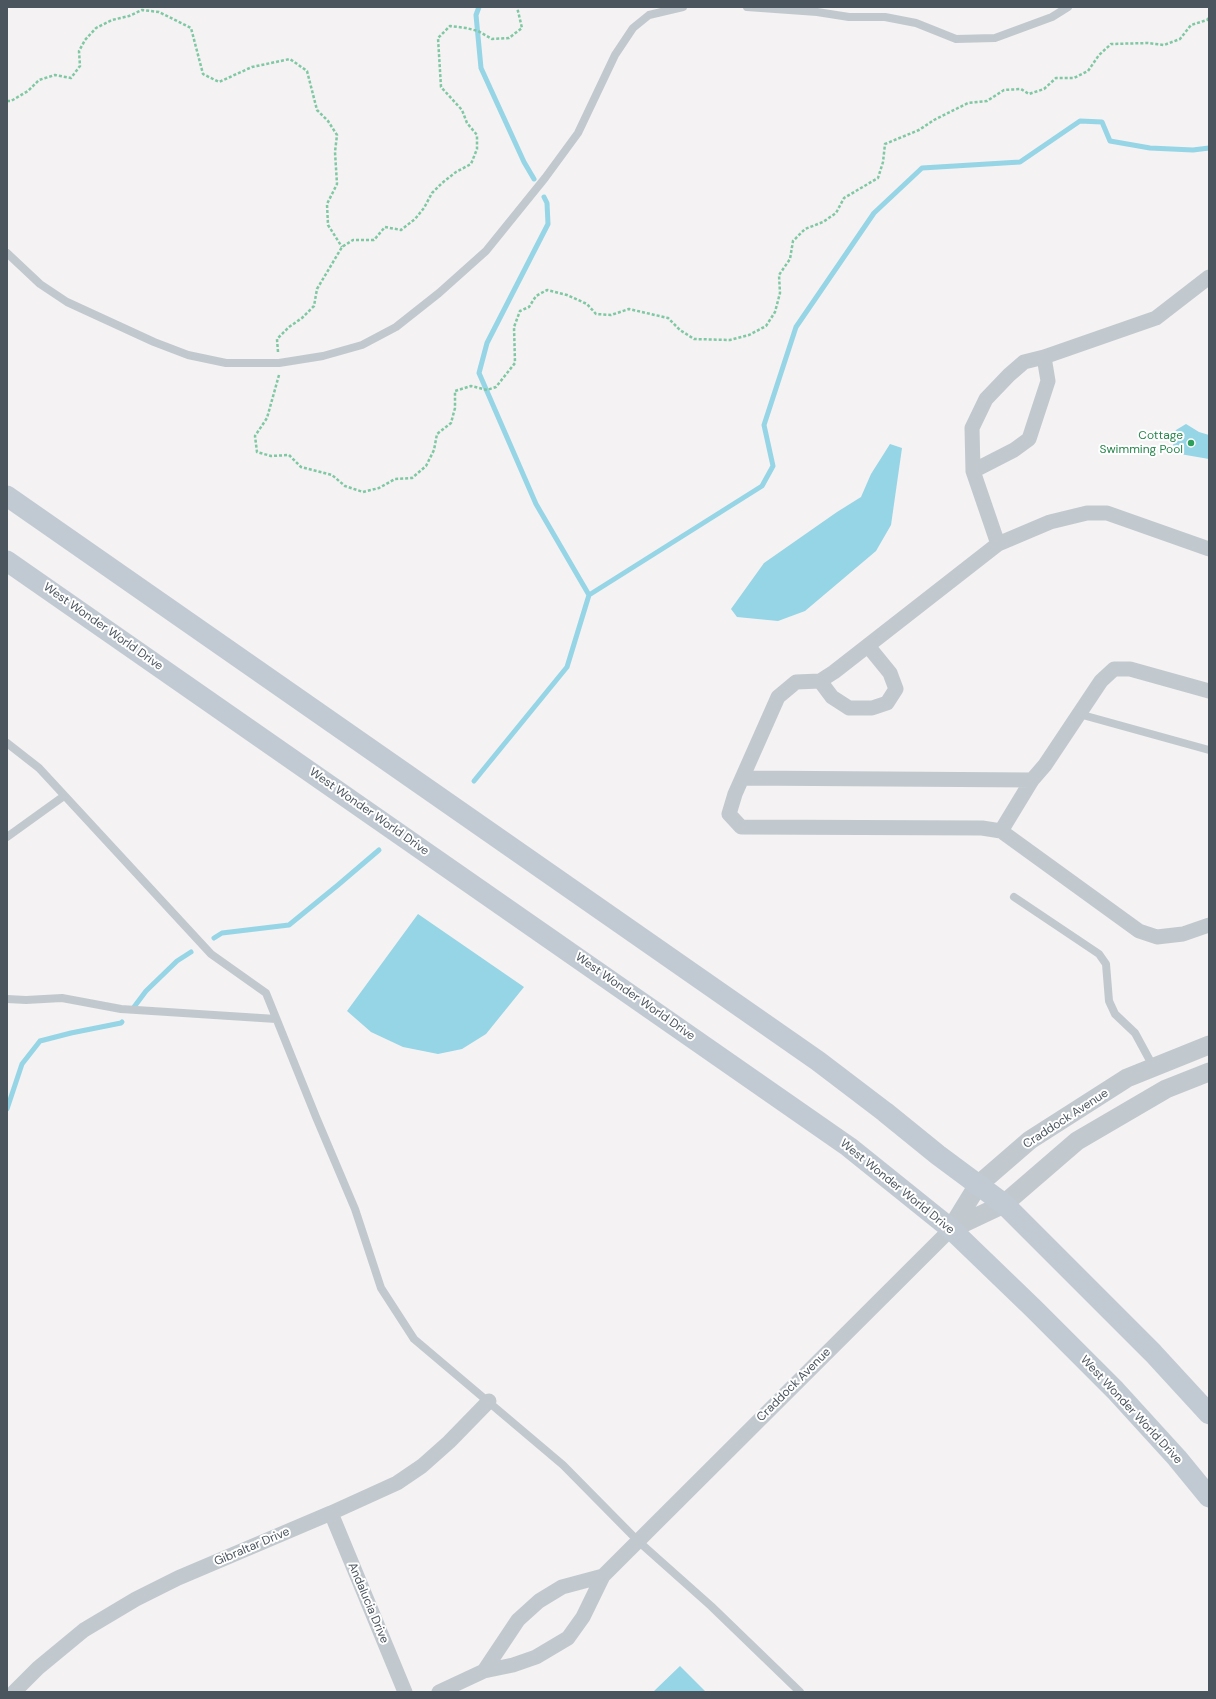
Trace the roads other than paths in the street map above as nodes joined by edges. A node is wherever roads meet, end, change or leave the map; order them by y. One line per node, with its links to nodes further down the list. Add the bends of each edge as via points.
1 (683, 7): 4 (lane, via 649,15 633,28 615,55 578,133 486,251 396,327 362,345 323,356 279,364 226,363 188,355 67,302 40,284)
2 (746, 7): 3 (lane, via 850,17 885,17 916,23 956,39 995,38 1052,17)
3 (1068, 7)
4 (7, 253)
5 (1209, 277): 6 (street, via 1156,318)
6 (1044, 357): 7 (street, via 1024,362 986,399 972,428); 7 (street, via 1048,381 1029,439 1014,450)
7 (973, 471): 9 (street)
8 (7, 496): 30 (main road, via 818,1061)
9 (998, 544): 10 (street, via 1050,522 1087,513 1106,513); 12 (street)
10 (1209, 549)
11 (7, 561): 32 (main road, West Wonder World Drive, via 849,1147)
12 (868, 646): 13 (street); 13 (street, via 890,673 896,689 887,703 872,708 849,708 832,697)
13 (820, 681): 18 (street, via 796,682 778,697)
14 (1209, 691): 15 (street, via 1130,669 1114,669 1101,681)
15 (1079, 714): 17 (lane); 19 (street)
16 (7, 743): 20 (lane, via 38,768)
17 (1209, 750)
18 (742, 778): 19 (street); 21 (street, via 729,814 741,827 982,828)
19 (1032, 780): 21 (street)
20 (64, 796): 22 (lane); 26 (lane, via 211,954 266,993)
21 (1001, 831): 24 (street, via 1139,931 1157,937 1183,934)
22 (7, 837)
23 (1014, 897): 28 (lane, via 1099,954 1106,964 1109,1001 1115,1014 1135,1033)
24 (1209, 925)
25 (7, 999): 26 (lane, via 62,998 122,1009)
26 (276, 1019): 33 (lane, via 355,1209 381,1288 414,1339)
27 (1209, 1045): 28 (street, Craddock Avenue)
28 (1154, 1068): 30 (street, Craddock Avenue, via 1127,1078 1030,1140)
29 (1209, 1072): 31 (street, Craddock Avenue, via 1166,1089 1077,1141)
30 (978, 1185): 31 (main road); 32 (street, Craddock Avenue)
31 (1004, 1204): 32 (street, Craddock Avenue); 34 (main road, via 1153,1353)
32 (951, 1229): 35 (main road, West Wonder World Drive, via 1115,1390); 37 (street, Craddock Avenue)
33 (489, 1402): 36 (street, Gibraltar Drive, via 422,1466 397,1483); 37 (lane, via 563,1466)
34 (1209, 1414)
35 (1209, 1497)
36 (331, 1513): 40 (street, Gibraltar Drive, via 136,1598 84,1630 38,1668); 41 (street, Andalucia Drive)
37 (638, 1541): 38 (street, Craddock Avenue); 43 (lane, via 711,1606)
38 (603, 1576): 39 (street, via 562,1587 539,1601 518,1620); 39 (street, via 583,1617 568,1638 536,1657 513,1666)
39 (484, 1671): 42 (street)
40 (14, 1692)
41 (406, 1692)
42 (439, 1692)
43 (800, 1692)

